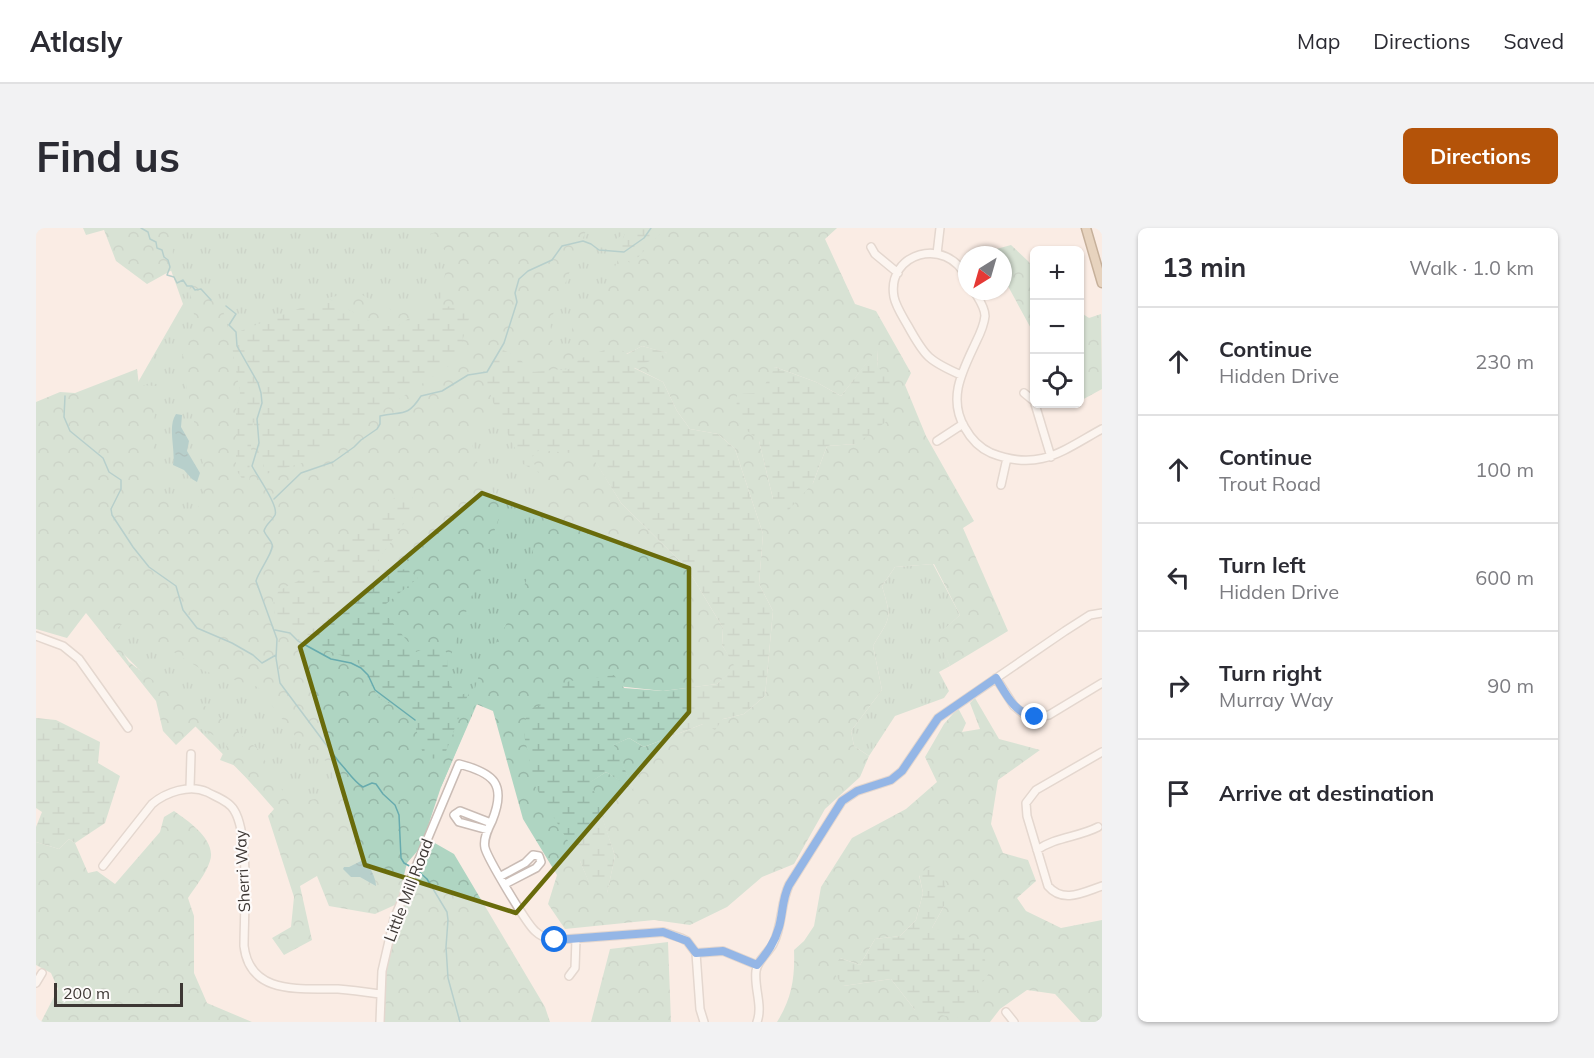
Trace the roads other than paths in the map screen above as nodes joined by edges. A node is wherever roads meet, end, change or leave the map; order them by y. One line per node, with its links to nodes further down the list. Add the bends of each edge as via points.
1 (940, 228): 4 (street)
2 (1086, 228): 7 (main road)
3 (871, 247): 6 (street)
4 (937, 254): 5 (street); 6 (street, via 920,254)
5 (958, 264)
6 (898, 273): 9 (street, via 894,297 921,350 934,362)
7 (1102, 283)
8 (979, 300): 9 (street, via 984,308 983,327)
9 (961, 375): 13 (street, via 957,399)
10 (1024, 393): 11 (street)
11 (1030, 398)
12 (1036, 408): 16 (street)
13 (963, 424): 15 (street); 17 (street, via 977,444)
14 (1102, 429): 16 (street)
15 (937, 441)
16 (1051, 457): 17 (street, via 1030,462)
17 (1007, 458): 18 (street)
18 (1001, 485)
19 (1102, 613): 21 (street, via 1090,615)
20 (36, 636): 23 (street, via 63,646 79,659)
21 (996, 678): 22 (street, via 1014,706 1035,717 1048,715); 35 (street, via 938,718 902,771 891,780 857,791 842,801 789,885 773,944)
22 (1102, 683)
23 (129, 728)
24 (1102, 752): 28 (street, via 1036,790 1027,800 1027,816)
25 (191, 754): 26 (street)
26 (190, 788): 29 (street, via 161,795); 39 (street, Sherri Way, via 223,800 233,808 240,823 244,946 254,972 284,988)
27 (1098, 827): 28 (street)
28 (1037, 850): 32 (street, via 1048,886 1054,892 1067,896)
29 (103, 866)
30 (501, 876): 31 (street); 31 (street, via 533,855 539,856 541,862 536,868); 39 (street, Little Mill Road, via 484,845 499,802 496,783 485,772 459,764 400,902 384,954)
31 (505, 884): 33 (street, via 534,931 548,939)
32 (1102, 886)
33 (576, 939): 34 (street, via 663,932 687,941); 37 (street, via 575,968)
34 (696, 953): 35 (street, via 723,951); 42 (street)
35 (757, 965): 43 (street)
36 (42, 973): 38 (street)
37 (569, 976)
38 (36, 984)
39 (380, 994): 41 (street, Little Mill Road)
40 (1006, 1012): 44 (street)
41 (380, 1022)
42 (704, 1022)
43 (757, 1022)
44 (1014, 1022)

